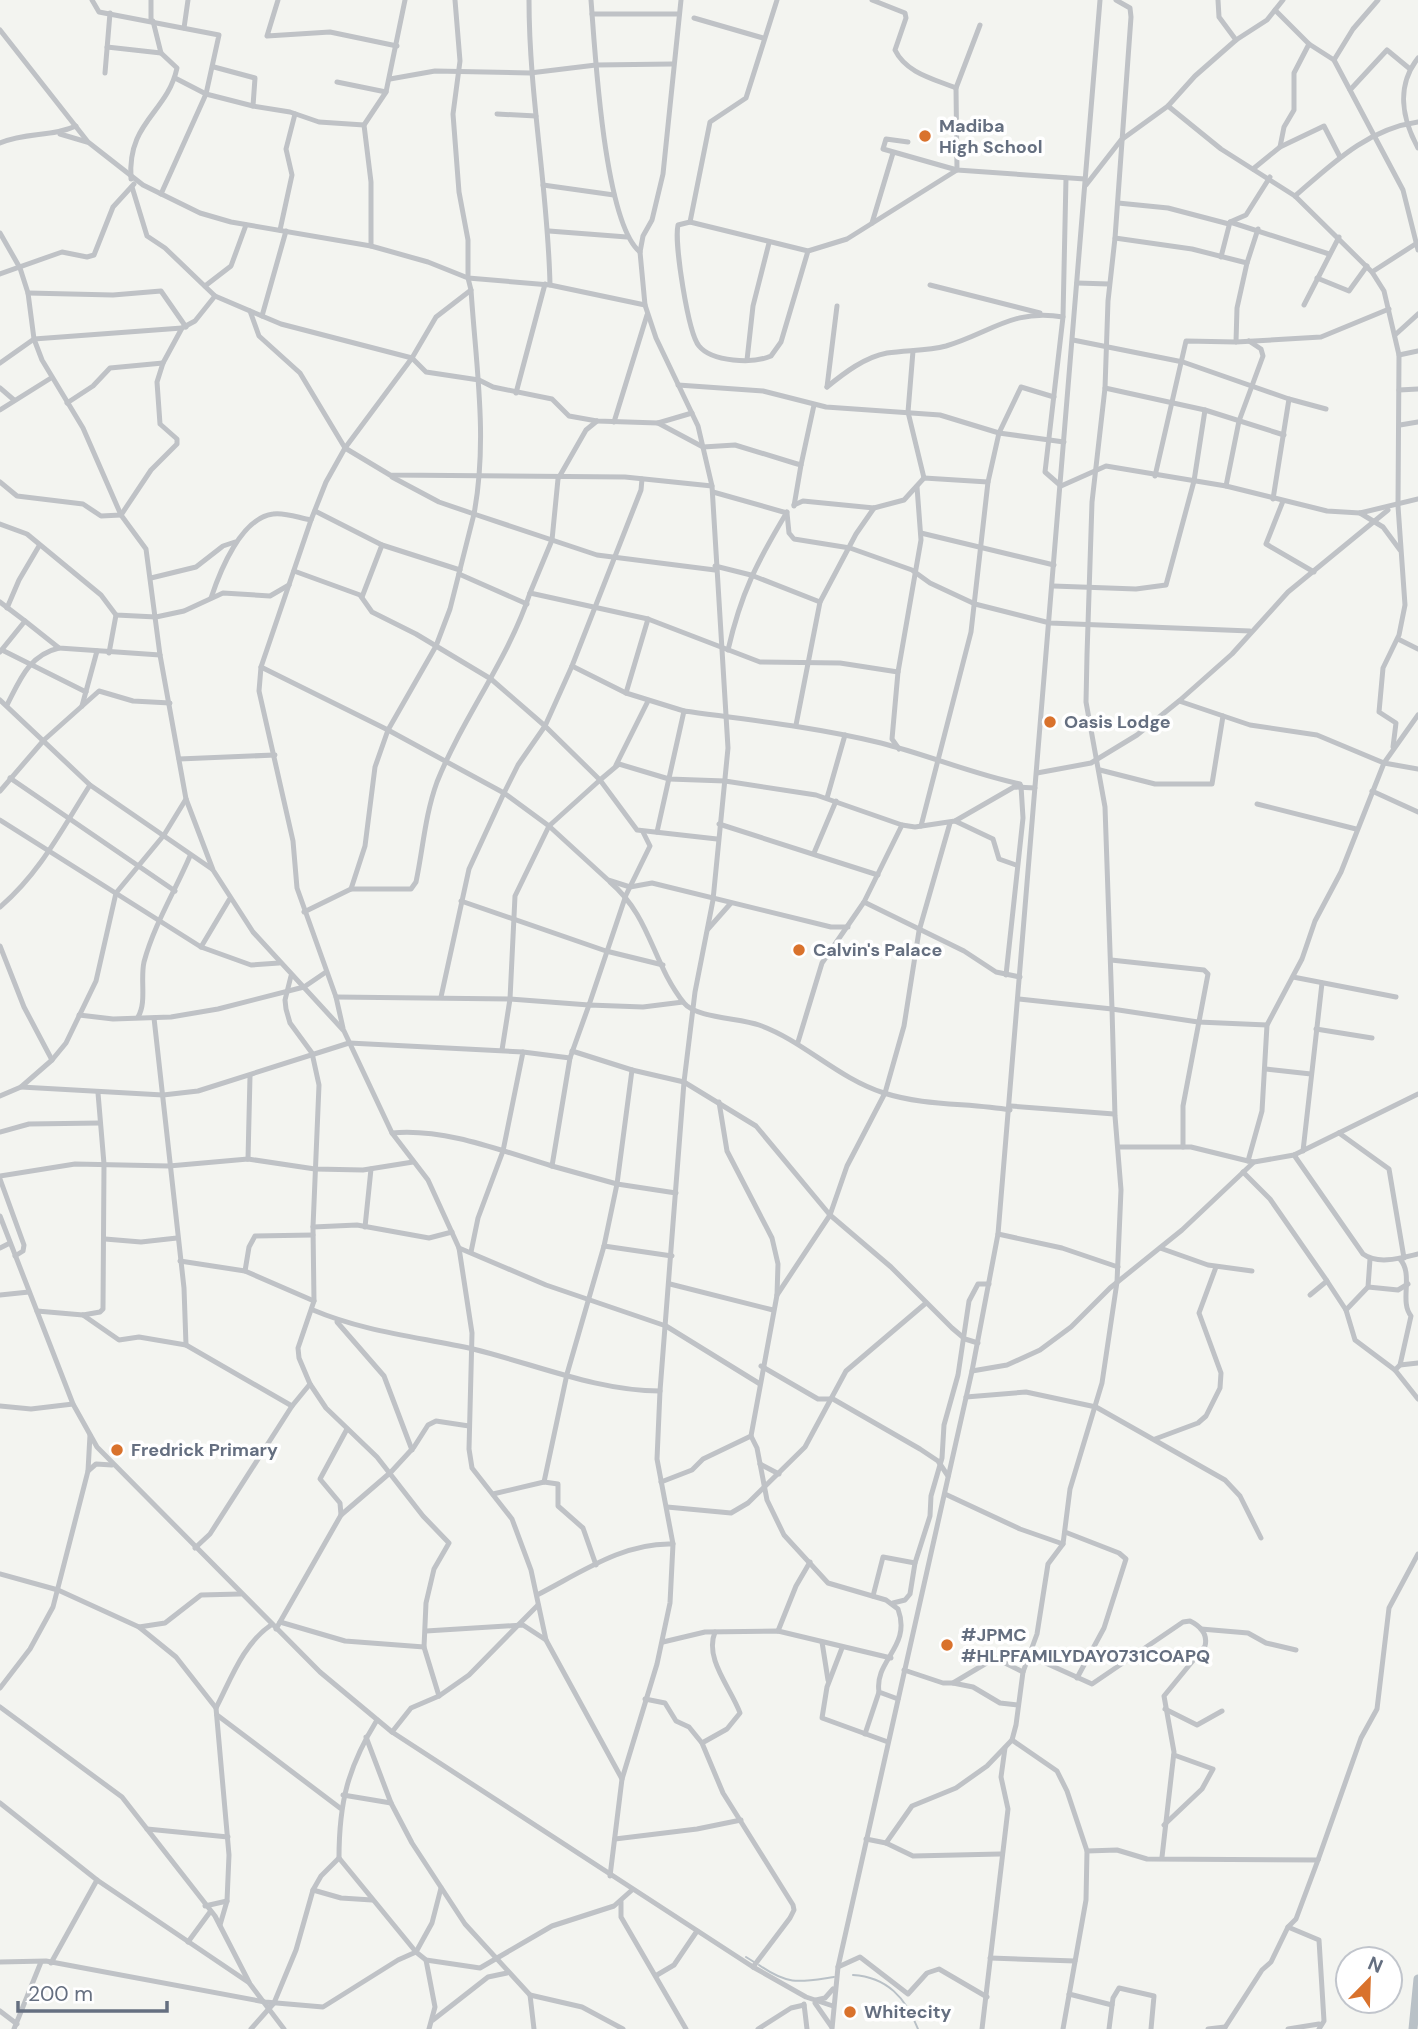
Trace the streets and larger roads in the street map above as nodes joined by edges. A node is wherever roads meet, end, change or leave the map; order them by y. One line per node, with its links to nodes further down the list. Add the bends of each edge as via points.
1 (92, 0): 18 (street, via 98,11)
2 (151, 0): 23 (street)
3 (188, 0): 26 (street)
4 (278, 0): 31 (street, via 267,36 330,32)
5 (405, 0): 31 (street)
6 (455, 0): 42 (street)
7 (529, 0): 41 (street)
8 (591, 0): 19 (street)
9 (681, 0): 20 (street)
10 (777, 0): 28 (street)
11 (872, 0): 46 (street, via 905,13 895,50 907,65)
12 (1100, 0): 73 (street)
13 (1116, 0): 61 (street, via 1130,8 1131,17)
14 (1218, 0): 29 (street, via 1219,18)
15 (1283, 0): 17 (street)
16 (1378, 0): 35 (street)
17 (1275, 10): 29 (street); 30 (street)
18 (110, 13): 23 (street); 32 (street)
19 (592, 14): 21 (street); 24 (street)
20 (679, 14): 21 (street); 36 (street)
21 (606, 16): 24 (street)
22 (694, 18): 28 (street)
23 (152, 21): 26 (street); 33 (street)
24 (592, 24): 37 (street)
25 (980, 25): 46 (street)
26 (184, 27): 38 (street, via 219,34)
27 (0, 30): 58 (street)
28 (763, 38): 81 (street, via 746,98 720,112 709,126)
29 (1236, 40): 51 (street)
30 (1309, 44): 35 (street); 65 (street, via 1294,74 1294,110)
31 (397, 46): 44 (street)
32 (107, 47): 33 (street); 40 (street)
33 (162, 53): 43 (street, via 177,67)
34 (1418, 58): 39 (street)
35 (1334, 61): 47 (street)
36 (672, 64): 37 (street); 96 (street, via 663,174)
37 (596, 65): 41 (street); 78 (street)
38 (214, 67): 49 (street); 50 (street, via 255,78)
39 (1410, 69): 47 (street, via 1387,50); 56 (street, via 1404,94)
40 (105, 73)
41 (530, 73): 42 (street); 54 (street)
42 (458, 74): 44 (street, via 435,71); 104 (street, via 453,114)
43 (174, 78): 49 (street); 74 (street, via 134,141)
44 (390, 79): 48 (street)
45 (337, 82): 48 (street)
46 (956, 88): 70 (street)
47 (1350, 90): 60 (street)
48 (386, 92): 57 (street)
49 (206, 94): 50 (street); 77 (street)
50 (253, 106): 52 (street)
51 (1168, 106): 61 (street); 69 (street)
52 (295, 114): 57 (street, via 319,122); 86 (street, via 287,142 292,176)
53 (497, 114): 54 (street)
54 (536, 116): 75 (street)
55 (1418, 122): 56 (street)
56 (1405, 124): 60 (street); 66 (street)
57 (364, 125): 93 (street, via 371,182)
58 (76, 126): 59 (street); 62 (street)
59 (60, 134): 62 (street); 64 (street, via 26,134)
60 (1374, 135): 68 (street); 94 (street, via 1403,190)
61 (1121, 140): 76 (street); 80 (street)
62 (88, 142): 74 (street)
63 (908, 142): 67 (street, via 886,139 883,149)
64 (0, 143)
65 (1280, 147): 68 (street, via 1324,127); 69 (street)
66 (1418, 148)
67 (893, 153): 70 (street); 82 (street)
68 (1340, 157): 79 (street)
69 (1253, 169): 71 (street)
70 (957, 170): 72 (street); 82 (street)
71 (1270, 177): 79 (street); 83 (street, via 1245,215)
72 (1066, 178): 73 (street); 123 (street)
73 (1085, 179): 76 (street)
74 (133, 182): 77 (street); 101 (street, via 113,207 94,255 62,253); 110 (street, via 144,231)
75 (543, 185): 78 (street); 87 (street)
76 (1084, 187): 106 (street)
77 (160, 194): 84 (street, via 200,213)
78 (614, 195): 89 (street)
79 (1295, 195): 90 (street)
80 (1118, 203): 83 (street, via 1170,208); 91 (street)
81 (690, 222): 92 (street); 135 (street, via 681,222 677,229 695,341 714,356)
82 (872, 223): 95 (street, via 847,239)
83 (1230, 223): 85 (street); 98 (street)
84 (246, 225): 86 (street); 110 (street, via 229,269)
85 (1258, 229): 97 (street); 99 (street)
86 (283, 231): 93 (street); 122 (street)
87 (549, 231): 89 (street); 108 (street)
88 (0, 233): 101 (street)
89 (627, 237): 96 (street)
90 (1339, 237): 97 (street); 100 (street)
91 (1115, 238): 98 (street); 107 (street)
92 (769, 243): 95 (street); 135 (street, via 753,306)
93 (371, 246): 104 (street)
94 (1417, 246): 102 (street)
95 (808, 251): 135 (street, via 778,347 767,358)
96 (640, 252): 114 (street)
97 (1329, 254): 105 (street)
98 (1220, 257): 99 (street)
99 (1247, 263): 129 (street, via 1237,309)
100 (1367, 266): 102 (street); 105 (street, via 1349,290)
101 (20, 268): 103 (street); 112 (street)
102 (1372, 272): 117 (street)
103 (0, 274)
104 (468, 278): 108 (street); 111 (street)
105 (1317, 278): 115 (street)
106 (1077, 283): 107 (street); 127 (street)
107 (1109, 284): 130 (street)
108 (547, 285): 114 (street); 147 (street)
109 (930, 285): 120 (street)
110 (205, 286): 113 (street)
111 (471, 290): 134 (street, via 436,317); 140 (street)
112 (28, 293): 124 (street, via 161,291); 126 (street)
113 (215, 296): 118 (street); 124 (street, via 195,321)
114 (645, 305): 119 (street)
115 (1304, 305)
116 (837, 306): 131 (street, via 827,387 870,359)
117 (1389, 309): 125 (street); 128 (street, via 1321,337)
118 (250, 311): 122 (street); 172 (street, via 259,336 300,373)
119 (648, 313): 141 (street); 162 (street)
120 (1043, 313): 123 (street); 131 (street, via 1011,318 957,342)
121 (1418, 314): 125 (street)
122 (262, 316): 134 (street)
123 (1063, 317): 148 (street)
124 (184, 327): 126 (street); 138 (street)
125 (1395, 335): 133 (street)
126 (34, 339): 137 (street); 139 (street)
127 (1073, 340): 130 (street); 170 (street)
128 (1249, 341): 129 (street); 142 (street, via 1263,354)
129 (1236, 342): 136 (street, via 1186,341)
130 (1106, 346): 136 (street); 144 (street)
131 (913, 351): 157 (street)
132 (1418, 351): 133 (street)
133 (1399, 355): 146 (street)
134 (412, 358): 140 (street, via 426,372); 172 (street)
135 (747, 360)
136 (1183, 362): 142 (street); 152 (street)
137 (0, 363)
138 (163, 363): 151 (street, via 110,368); 199 (street, via 157,382 159,420 177,442 151,470)
139 (51, 378): 150 (street); 151 (street)
140 (479, 380): 147 (street); 176 (street)
141 (678, 385): 153 (street, via 764,391); 158 (street)
142 (1252, 387): 149 (street); 161 (street)
143 (0, 388): 150 (street)
144 (1105, 388): 152 (street); 174 (street)
145 (1418, 389): 146 (street)
146 (1399, 390): 165 (street)
147 (516, 393): 159 (street, via 552,399 561,412)
148 (1054, 397): 167 (street, via 1021,387); 169 (street)
149 (1289, 399): 154 (street); 168 (street)
150 (14, 400): 155 (street)
151 (67, 403): 199 (street, via 83,428)
152 (1173, 404): 156 (street); 177 (street)
153 (814, 405): 157 (street); 173 (street)
154 (1326, 409)
155 (0, 410)
156 (1205, 410): 161 (street); 181 (street)
157 (908, 412): 167 (street, via 940,415); 178 (street)
158 (692, 413): 164 (street); 171 (street)
159 (578, 418): 160 (street); 166 (street)
160 (597, 421): 162 (street); 166 (street)
161 (1239, 421): 168 (street); 186 (street)
162 (614, 422): 164 (street)
163 (1418, 422): 165 (street)
164 (658, 423): 171 (street)
165 (1400, 425): 192 (street)
166 (586, 430): 179 (street)
167 (999, 433): 169 (street); 183 (street)
168 (1284, 435): 188 (street)
169 (1049, 441): 170 (street); 185 (street, via 1045,472)
170 (1064, 442): 185 (street)
171 (703, 447): 173 (street, via 740,445); 187 (street)
172 (345, 448): 175 (street); 195 (street)
173 (801, 465): 191 (street)
174 (1096, 468): 177 (street); 185 (street); 221 (street)
175 (390, 475): 176 (street); 198 (street, via 439,502)
176 (481, 476): 179 (street); 198 (street)
177 (1155, 476): 181 (street)
178 (924, 478): 183 (street); 184 (street)
179 (558, 479): 180 (street); 204 (street)
180 (642, 479): 187 (street); 211 (street)
181 (1194, 481): 186 (street); 221 (street, via 1166,585 1136,589)
182 (0, 482): 199 (street, via 17,496 83,505 101,516)
183 (988, 482): 209 (street)
184 (917, 485): 193 (street, via 904,500); 203 (street)
185 (1061, 486): 212 (street)
186 (1226, 486): 188 (street)
187 (712, 489): 196 (street); 213 (street)
188 (1273, 499): 190 (street)
189 (1418, 499): 192 (street)
190 (1283, 501): 197 (street); 216 (street, via 1266,544)
191 (794, 506): 193 (street, via 803,501); 196 (street)
192 (1398, 506): 194 (street); 210 (street)
193 (874, 508): 208 (street)
194 (1390, 508): 197 (street); 201 (street)
195 (315, 511): 200 (street); 206 (street)
196 (787, 513): 208 (street, via 794,539); 218 (street)
197 (1360, 513): 201 (street)
198 (474, 514): 204 (street); 215 (street)
199 (121, 515): 219 (street, via 146,549)
200 (311, 520): 205 (street, via 267,515); 214 (street)
201 (1376, 521): 210 (street); 216 (street)
202 (0, 525): 207 (street, via 22,531)
203 (921, 533): 209 (street); 217 (street)
204 (552, 540): 211 (street); 223 (street)
205 (235, 542): 219 (street, via 196,567); 224 (street)
206 (382, 545): 215 (street); 225 (street)
207 (39, 547): 230 (street); 232 (street, via 101,595)
208 (850, 548): 217 (street); 227 (street)
209 (983, 550): 212 (street); 229 (street)
210 (1402, 554): 239 (street, via 1405,608)
211 (615, 558): 213 (street); 231 (street)
212 (1054, 565): 222 (street)
213 (715, 568): 218 (street); 242 (street)
214 (294, 571): 220 (street); 225 (street)
215 (459, 572): 228 (street); 240 (street)
216 (1314, 572): 238 (street)
217 (916, 573): 229 (street); 252 (street)
218 (751, 575): 227 (street); 242 (street)
219 (151, 578): 233 (street)
220 (289, 585): 224 (street, via 271,596 237,592); 251 (street)
221 (1090, 585): 222 (street); 237 (street)
222 (1053, 586): 236 (street)
223 (530, 593): 228 (street); 231 (street)
224 (211, 598): 233 (street)
225 (362, 598): 240 (street, via 372,612)
226 (0, 602): 230 (street)
227 (820, 602): 248 (street)
228 (527, 604): 253 (street)
229 (975, 604): 236 (street); 277 (street)
230 (7, 608): 235 (street)
231 (593, 608): 234 (street); 250 (street)
232 (116, 615): 233 (street); 246 (street)
233 (156, 617): 247 (street)
234 (648, 620): 242 (street); 255 (street)
235 (25, 621): 241 (street); 244 (street)
236 (1050, 623): 237 (street); 282 (street)
237 (1088, 626): 238 (street); 275 (street, via 1086,702)
238 (1250, 631): 258 (street, via 1232,654)
239 (1398, 639): 243 (street); 271 (street, via 1383,668 1379,712 1396,723)
240 (436, 646): 253 (street); 268 (street)
241 (59, 648): 245 (street); 249 (street, via 43,653)
242 (725, 649): 248 (street, via 760,662); 265 (street)
243 (1418, 649)
244 (1, 651): 249 (street)
245 (97, 651): 246 (street); 254 (street)
246 (109, 653): 247 (street)
247 (160, 655): 259 (street)
248 (807, 663): 252 (street); 266 (street)
249 (28, 666): 254 (street); 260 (street)
250 (572, 666): 255 (street); 267 (street)
251 (261, 667): 268 (street); 273 (street, via 259,691)
252 (898, 672): 272 (street, via 892,739)
253 (491, 679): 267 (street); 276 (street)
254 (86, 692): 261 (street)
255 (626, 693): 257 (street)
256 (0, 700): 260 (street)
257 (648, 701): 262 (street); 279 (street)
258 (1180, 701): 264 (street); 275 (street)
259 (170, 703): 261 (street, via 133,701 100,691); 274 (street)
260 (7, 705): 270 (street)
261 (82, 707): 270 (street)
262 (684, 711): 265 (street); 284 (street)
263 (1418, 715): 271 (street)
264 (1223, 716): 278 (street, via 1317,735); 281 (street, via 1212,784 1155,784)
265 (728, 717): 266 (street); 286 (street)
266 (796, 725): 269 (street)
267 (545, 726): 285 (street); 292 (street)
268 (388, 730): 276 (street); 319 (street, via 372,779 369,827)
269 (845, 736): 272 (street); 293 (street)
270 (44, 740): 283 (street); 287 (street)
271 (1393, 747): 278 (street)
272 (899, 749): 277 (street)
273 (275, 755): 274 (street); 329 (street)
274 (179, 759): 294 (street)
275 (1096, 760): 281 (street); 282 (street)
276 (447, 761): 292 (street); 319 (street, via 429,806 411,890)
277 (939, 761): 288 (street); 303 (street)
278 (1384, 763): 280 (street); 291 (street)
279 (616, 765): 284 (street); 285 (street)
280 (1418, 769)
281 (1100, 770): 338 (street)
282 (1037, 773): 289 (street)
283 (10, 778): 290 (street); 298 (street)
284 (669, 779): 286 (street); 307 (street)
285 (600, 780): 304 (street); 306 (street, via 632,827)
286 (725, 781): 293 (street); 301 (street)
287 (90, 785): 298 (street); 308 (street)
288 (1023, 786): 289 (street); 300 (street); 313 (street)
289 (1035, 789): 345 (street)
290 (0, 791)
291 (1372, 791): 297 (street); 305 (street)
292 (504, 793): 304 (street); 325 (street, via 469,869)
293 (827, 798): 295 (street)
294 (186, 799): 308 (street); 315 (street)
295 (836, 801): 302 (street); 310 (street)
296 (1257, 804): 305 (street)
297 (1418, 812)
298 (69, 819): 311 (street); 314 (street)
299 (0, 820): 311 (street)
300 (953, 822): 303 (street); 313 (street, via 993,839 999,859); 334 (street)
301 (719, 824): 309 (street); 310 (street)
302 (902, 825): 303 (street); 316 (street)
303 (921, 826)
304 (549, 827): 317 (street); 330 (street, via 515,895)
305 (1356, 829): 346 (street)
306 (643, 832): 307 (street); 318 (street, via 650,846)
307 (657, 832): 309 (street)
308 (164, 835): 312 (street); 314 (street)
309 (717, 839): 324 (street)
310 (814, 853): 316 (street)
311 (48, 854): 321 (street, via 75,865); 328 (street, via 22,889)
312 (190, 856): 315 (street); 320 (street)
313 (1016, 864): 343 (street)
314 (138, 868): 320 (street); 321 (street)
315 (213, 870): 323 (street)
316 (878, 875): 327 (street)
317 (608, 880): 318 (street); 322 (street)
318 (630, 887): 322 (street); 324 (street, via 652,883)
319 (351, 889): 329 (street)
320 (175, 891): 331 (street)
321 (116, 893): 331 (street); 359 (street, via 96,981)
322 (626, 895): 337 (street); 341 (street)
323 (229, 900): 336 (street); 340 (street)
324 (713, 900): 326 (street); 333 (street)
325 (461, 901): 330 (street); 351 (street)
326 (731, 902): 332 (street, via 831,927); 333 (street)
327 (864, 902): 332 (street); 334 (street)
328 (0, 907)
329 (304, 912): 342 (street)
330 (512, 919): 337 (street); 353 (street)
331 (159, 923): 336 (street); 360 (street, via 144,964)
332 (848, 927): 368 (street, via 822,963)
333 (707, 931): 358 (street)
334 (919, 931): 343 (street); 381 (street, via 904,1026)
335 (0, 946): 339 (street)
336 (201, 947): 340 (street, via 251,964)
337 (606, 951): 341 (street); 356 (street)
338 (1111, 960): 357 (street); 362 (street, via 1207,972)
339 (3, 961): 373 (street)
340 (279, 963): 344 (street)
341 (663, 965): 355 (street)
342 (326, 972): 348 (street); 350 (street)
343 (1006, 975): 345 (street)
344 (291, 976): 348 (street); 349 (street)
345 (1020, 977): 354 (street)
346 (1293, 977): 347 (street); 363 (street)
347 (1322, 983): 352 (street); 364 (street)
348 (304, 987): 349 (street); 365 (street)
349 (288, 989): 361 (street, via 218,1009); 371 (street, via 285,1000 290,1023)
350 (336, 997): 351 (street); 365 (street)
351 (441, 997): 353 (street)
352 (1396, 997)
353 (510, 999): 356 (street); 369 (street)
354 (1019, 999): 357 (street); 386 (street)
355 (683, 1002): 356 (street, via 643,1007); 358 (street)
356 (589, 1005): 372 (street)
357 (1112, 1009): 362 (street); 387 (street)
358 (693, 1011): 368 (street, via 757,1024); 378 (street)
359 (79, 1015): 360 (street); 373 (street)
360 (138, 1017): 361 (street)
361 (154, 1018): 383 (street)
362 (1198, 1022): 363 (street); 393 (street, via 1183,1106)
363 (1267, 1025): 374 (street)
364 (1316, 1029): 366 (street); 376 (street)
365 (344, 1031): 367 (street)
366 (1372, 1038)
367 (349, 1042): 369 (street); 371 (street); 390 (street)
368 (798, 1042): 381 (street, via 829,1068)
369 (502, 1050): 370 (street)
370 (523, 1052): 372 (street); 394 (street)
371 (312, 1053): 377 (street); 403 (street, via 319,1085)
372 (571, 1054): 375 (street); 402 (street)
373 (52, 1060): 379 (street)
374 (1266, 1069): 376 (street); 398 (street)
375 (632, 1070): 378 (street); 407 (street)
376 (1311, 1074): 395 (street)
377 (250, 1076): 383 (street, via 198,1091); 397 (street)
378 (684, 1082): 385 (street); 409 (street)
379 (20, 1087): 380 (street); 384 (street)
380 (98, 1093): 383 (street); 388 (street)
381 (885, 1093): 386 (street); 410 (street, via 847,1166)
382 (1418, 1094): 391 (street)
383 (163, 1095): 401 (street)
384 (0, 1096)
385 (719, 1102): 410 (street, via 761,1130); 443 (street, via 727,1151 777,1253)
386 (1011, 1108): 387 (street); 415 (street)
387 (1115, 1114): 392 (street)
388 (100, 1123): 389 (street, via 29,1124); 400 (street)
389 (0, 1132)
390 (392, 1133): 394 (street, via 444,1137); 399 (street)
391 (1339, 1133): 395 (street); 429 (street, via 1389,1169)
392 (1119, 1147): 393 (street); 431 (street)
393 (1184, 1147): 398 (street)
394 (503, 1151): 402 (street); 424 (street, via 478,1218)
395 (1303, 1151): 396 (street)
396 (1294, 1155): 398 (street); 428 (street)
397 (248, 1159): 401 (street); 403 (street)
398 (1251, 1161): 405 (street)
399 (413, 1162): 404 (street); 414 (street, via 428,1180)
400 (104, 1164): 401 (street); 406 (street, via 58,1166); 418 (street)
401 (169, 1166): 417 (street)
402 (552, 1166): 407 (street)
403 (315, 1169): 404 (street); 412 (street)
404 (372, 1169): 413 (street)
405 (1243, 1172): 423 (street); 435 (street, via 1270,1199)
406 (0, 1178): 408 (street)
407 (617, 1184): 409 (street); 420 (street)
408 (2, 1191): 426 (street, via 24,1245)
409 (676, 1193): 427 (street)
410 (830, 1215): 443 (street); 447 (street)
411 (0, 1216): 419 (street)
412 (313, 1227): 413 (street); 416 (street)
413 (365, 1227): 414 (street, via 429,1238)
414 (452, 1232): 422 (street)
415 (998, 1234): 431 (street); 439 (street)
416 (313, 1235): 433 (street, via 255,1236); 446 (street)
417 (177, 1238): 418 (street); 430 (street)
418 (105, 1239): 452 (street, via 103,1309)
419 (10, 1243): 421 (street); 426 (street)
420 (604, 1246): 427 (street); 445 (street)
421 (0, 1248)
422 (458, 1248): 424 (street); 459 (street, via 470,1307)
423 (1160, 1248): 432 (street); 436 (street)
424 (471, 1252): 445 (street)
425 (1418, 1254): 429 (street)
426 (16, 1256): 441 (street)
427 (672, 1256): 438 (street)
428 (1370, 1259): 429 (street); 440 (street)
429 (1402, 1259): 437 (street)
430 (180, 1261): 433 (street); 458 (street)
431 (1118, 1267): 436 (street)
432 (1216, 1267): 434 (street); 479 (street, via 1199,1313 1221,1373 1220,1388 1199,1423)
433 (245, 1270): 446 (street)
434 (1252, 1271)
435 (1327, 1281): 444 (street); 450 (street)
436 (1117, 1282): 463 (street, via 1040,1350 1007,1365); 474 (street)
437 (1408, 1283): 440 (street, via 1398,1290); 453 (street, via 1407,1310)
438 (670, 1284): 449 (street); 455 (street)
439 (989, 1284): 456 (street, via 978,1283 974,1289); 457 (street)
440 (1368, 1287): 450 (street)
441 (29, 1292): 442 (street); 451 (street)
442 (0, 1295)
443 (777, 1295): 449 (street)
444 (1310, 1295)
445 (588, 1300): 455 (street); 464 (street)
446 (314, 1301): 448 (street)
447 (926, 1303): 456 (street); 469 (street, via 846,1371)
448 (313, 1310): 454 (street); 465 (street, via 298,1348)
449 (774, 1310): 461 (street)
450 (1346, 1310): 462 (street, via 1355,1340)
451 (37, 1311): 452 (street); 471 (street)
452 (83, 1315): 458 (street, via 119,1340 139,1337)
453 (1415, 1317): 462 (street)
454 (335, 1320): 459 (street); 480 (street, via 384,1376)
455 (666, 1326): 466 (street); 467 (street)
456 (963, 1337): 457 (street); 483 (street)
457 (978, 1343): 463 (street)
458 (186, 1345): 473 (street)
459 (472, 1349): 464 (street); 475 (street)
460 (1418, 1363): 462 (street)
461 (761, 1366): 466 (street); 469 (street, via 818,1399)
462 (1397, 1368): 470 (street)
463 (972, 1371): 468 (street)
464 (567, 1374): 467 (street, via 618,1389); 488 (street)
465 (310, 1384): 473 (street); 476 (street)
466 (760, 1384): 478 (street)
467 (660, 1391): 489 (street, via 657,1460)
468 (966, 1397): 474 (street, via 1026,1392); 487 (street)
469 (833, 1399): 483 (street); 486 (street, via 805,1447)
470 (1418, 1399)
471 (73, 1404): 472 (street, via 31,1409); 477 (street)
472 (0, 1406)
473 (292, 1406): 499 (street, via 210,1534)
474 (1096, 1407): 479 (street); 495 (street, via 1070,1489)
475 (469, 1426): 480 (street, via 432,1422); 491 (street, via 472,1468)
476 (347, 1429): 485 (street); 494 (street, via 320,1479 340,1503)
477 (90, 1434): 482 (street); 484 (street)
478 (751, 1436): 481 (street); 489 (street)
479 (1155, 1439): 496 (street, via 1225,1480 1240,1496)
480 (412, 1450): 485 (street)
481 (760, 1464): 486 (street); 490 (street)
482 (112, 1465): 484 (street, via 96,1464); 499 (street)
483 (940, 1465): 487 (street); 502 (street)
484 (88, 1471): 505 (street)
485 (391, 1472): 494 (street); 516 (street, via 449,1543 429,1583)
486 (779, 1475): 490 (street)
487 (948, 1476): 492 (street)
488 (544, 1482): 491 (street); 503 (street, via 558,1484 558,1506 583,1528)
489 (661, 1482): 493 (street)
490 (765, 1489): 493 (street, via 731,1513); 501 (street, via 777,1524)
491 (493, 1494): 507 (street, via 513,1519)
492 (945, 1494): 498 (street); 527 (street)
493 (667, 1507): 497 (street)
494 (341, 1515): 511 (street)
495 (1065, 1532): 498 (street); 529 (street, via 1126,1559 1104,1628)
496 (1261, 1538)
497 (673, 1544): 503 (street, via 631,1549); 520 (street)
498 (1062, 1544): 525 (street, via 1048,1564)
499 (195, 1548): 506 (street)
500 (1418, 1554): 567 (street, via 1389,1608 1377,1709 1361,1738)
501 (810, 1562): 508 (street, via 828,1583); 517 (street)
502 (915, 1563): 508 (street, via 883,1557); 509 (street, via 908,1598)
503 (596, 1565): 507 (street)
504 (0, 1574): 505 (street)
505 (58, 1590): 513 (street); 532 (street, via 36,1640)
506 (240, 1594): 513 (street, via 201,1595 165,1623); 514 (street)
507 (537, 1595): 510 (street)
508 (873, 1596): 509 (street)
509 (893, 1603): 526 (street, via 901,1628)
510 (538, 1605): 512 (street); 519 (street)
511 (279, 1622): 514 (street); 522 (street, via 345,1641)
512 (516, 1626): 516 (street); 519 (street, via 530,1627); 534 (street, via 469,1675)
513 (139, 1627): 541 (street, via 176,1657)
514 (274, 1627): 541 (street, via 258,1634 247,1649); 542 (street)
515 (1201, 1629): 524 (street, via 1248,1633); 529 (street, via 1190,1621 1182,1622 1092,1684); 539 (street, via 1205,1646 1166,1692)
516 (426, 1631): 522 (street)
517 (778, 1631): 518 (street); 521 (street)
518 (715, 1632): 520 (street); 548 (street, via 711,1646 740,1713 727,1729)
519 (546, 1640): 551 (street)
520 (663, 1642): 535 (street)
521 (821, 1642): 523 (street); 530 (street)
522 (424, 1647): 534 (street)
523 (842, 1648): 526 (street); 530 (street)
524 (1296, 1650)
525 (1030, 1656): 528 (street); 529 (street)
526 (891, 1658): 533 (street, via 878,1676)
527 (904, 1670): 531 (street); 536 (street)
528 (1023, 1672): 531 (street, via 995,1658); 537 (street)
529 (1077, 1678)
530 (829, 1683): 544 (street, via 822,1718)
531 (953, 1683): 537 (street, via 973,1687 1000,1703)
532 (0, 1688)
533 (878, 1692): 536 (street); 544 (street)
534 (439, 1696): 543 (street, via 411,1707)
535 (645, 1699): 548 (street, via 665,1703); 551 (street)
536 (898, 1699): 547 (street)
537 (1018, 1705): 546 (street)
538 (0, 1707): 558 (street, via 122,1797)
539 (1165, 1709): 540 (street, via 1197,1724); 550 (street)
540 (1222, 1711)
541 (216, 1712): 555 (street); 559 (street)
542 (377, 1720): 543 (street); 545 (street)
543 (391, 1732): 568 (street)
544 (865, 1734): 547 (street)
545 (366, 1737): 552 (street); 554 (street)
546 (1012, 1740): 549 (street); 563 (street, via 1056,1771)
547 (888, 1742): 561 (street)
548 (702, 1743): 556 (street, via 723,1793)
549 (1006, 1745): 562 (street, via 987,1766 956,1788 912,1806); 564 (street, via 1001,1777 1008,1808)
550 (1174, 1755): 557 (street); 557 (street, via 1213,1769 1202,1789)
551 (622, 1779): 560 (street)
552 (342, 1796): 554 (street); 555 (street)
553 (0, 1803): 569 (street)
554 (391, 1803): 570 (street)
555 (340, 1808): 566 (street)
556 (741, 1819): 560 (street); 592 (street, via 794,1910)
557 (1163, 1826): 565 (street)
558 (146, 1829): 559 (street); 576 (street)
559 (228, 1837): 574 (street)
560 (615, 1839): 568 (street)
561 (866, 1839): 562 (street); 593 (street)
562 (886, 1843): 564 (street, via 913,1856)
563 (1087, 1851): 565 (street); 588 (street, via 1086,1900)
564 (1000, 1854): 585 (street)
565 (1162, 1857): 567 (street)
566 (339, 1858): 571 (street); 573 (street)
567 (1318, 1860): 581 (street, via 1296,1919)
568 (610, 1876): 572 (street)
569 (97, 1880): 583 (street); 591 (street)
570 (440, 1888): 584 (street, via 432,1923); 587 (street)
571 (313, 1890): 573 (street); 603 (street, via 296,1950)
572 (632, 1890): 575 (street); 582 (street)
573 (372, 1900): 584 (street)
574 (227, 1901): 576 (street); 580 (street)
575 (621, 1902): 577 (street); 579 (street)
576 (205, 1906): 578 (street)
577 (606, 1910): 579 (street); 587 (street, via 552,1926)
578 (210, 1912): 580 (street); 583 (street)
579 (620, 1915): 595 (street)
580 (220, 1925): 596 (street)
581 (1288, 1927): 610 (street, via 1320,1940 1324,2021); 612 (street, via 1271,1962)
582 (697, 1931): 592 (street); 595 (street, via 674,1965)
583 (188, 1942): 596 (street)
584 (416, 1952): 586 (street); 603 (street, via 323,2007)
585 (990, 1958): 588 (street); 601 (street)
586 (426, 1960): 587 (street, via 473,1969); 608 (street)
587 (497, 1960): 594 (street)
588 (1075, 1961): 598 (street)
589 (0, 1962): 590 (street)
590 (41, 1962): 591 (street); 609 (street)
591 (51, 1963): 603 (street)
592 (753, 1967): 600 (street)
593 (838, 1967): 597 (street); 601 (street, via 860,1957 908,1994 927,1973 939,1969)
594 (507, 1973): 599 (street); 608 (street, via 488,1977)
595 (657, 1975): 617 (street)
596 (250, 1984): 603 (street)
597 (835, 1987): 602 (street, via 825,1998); 606 (street)
598 (1069, 1994): 605 (street); 622 (street)
599 (530, 1995): 615 (street); 616 (street, via 582,2007)
600 (806, 1997): 602 (street); 604 (street)
601 (988, 1997): 621 (street)
602 (813, 2000): 606 (street); 620 (street)
603 (269, 2004): 611 (street); 613 (street)
604 (804, 2005): 618 (street); 619 (street)
605 (1112, 2005): 623 (street); 624 (street, via 1116,1989 1153,1994)
606 (833, 2006): 620 (street)
607 (0, 2011): 609 (street)
608 (433, 2020): 614 (street)
609 (16, 2026)
610 (1319, 2027): 626 (street)
611 (253, 2028)
612 (1225, 2028): 625 (street)
613 (284, 2029)
614 (429, 2029)
615 (534, 2029)
616 (623, 2029)
617 (686, 2029)
618 (758, 2029)
619 (807, 2029)
620 (832, 2029)
621 (982, 2029)
622 (1063, 2029)
623 (1109, 2029)
624 (1151, 2029)
625 (1208, 2029)
626 (1289, 2029)

